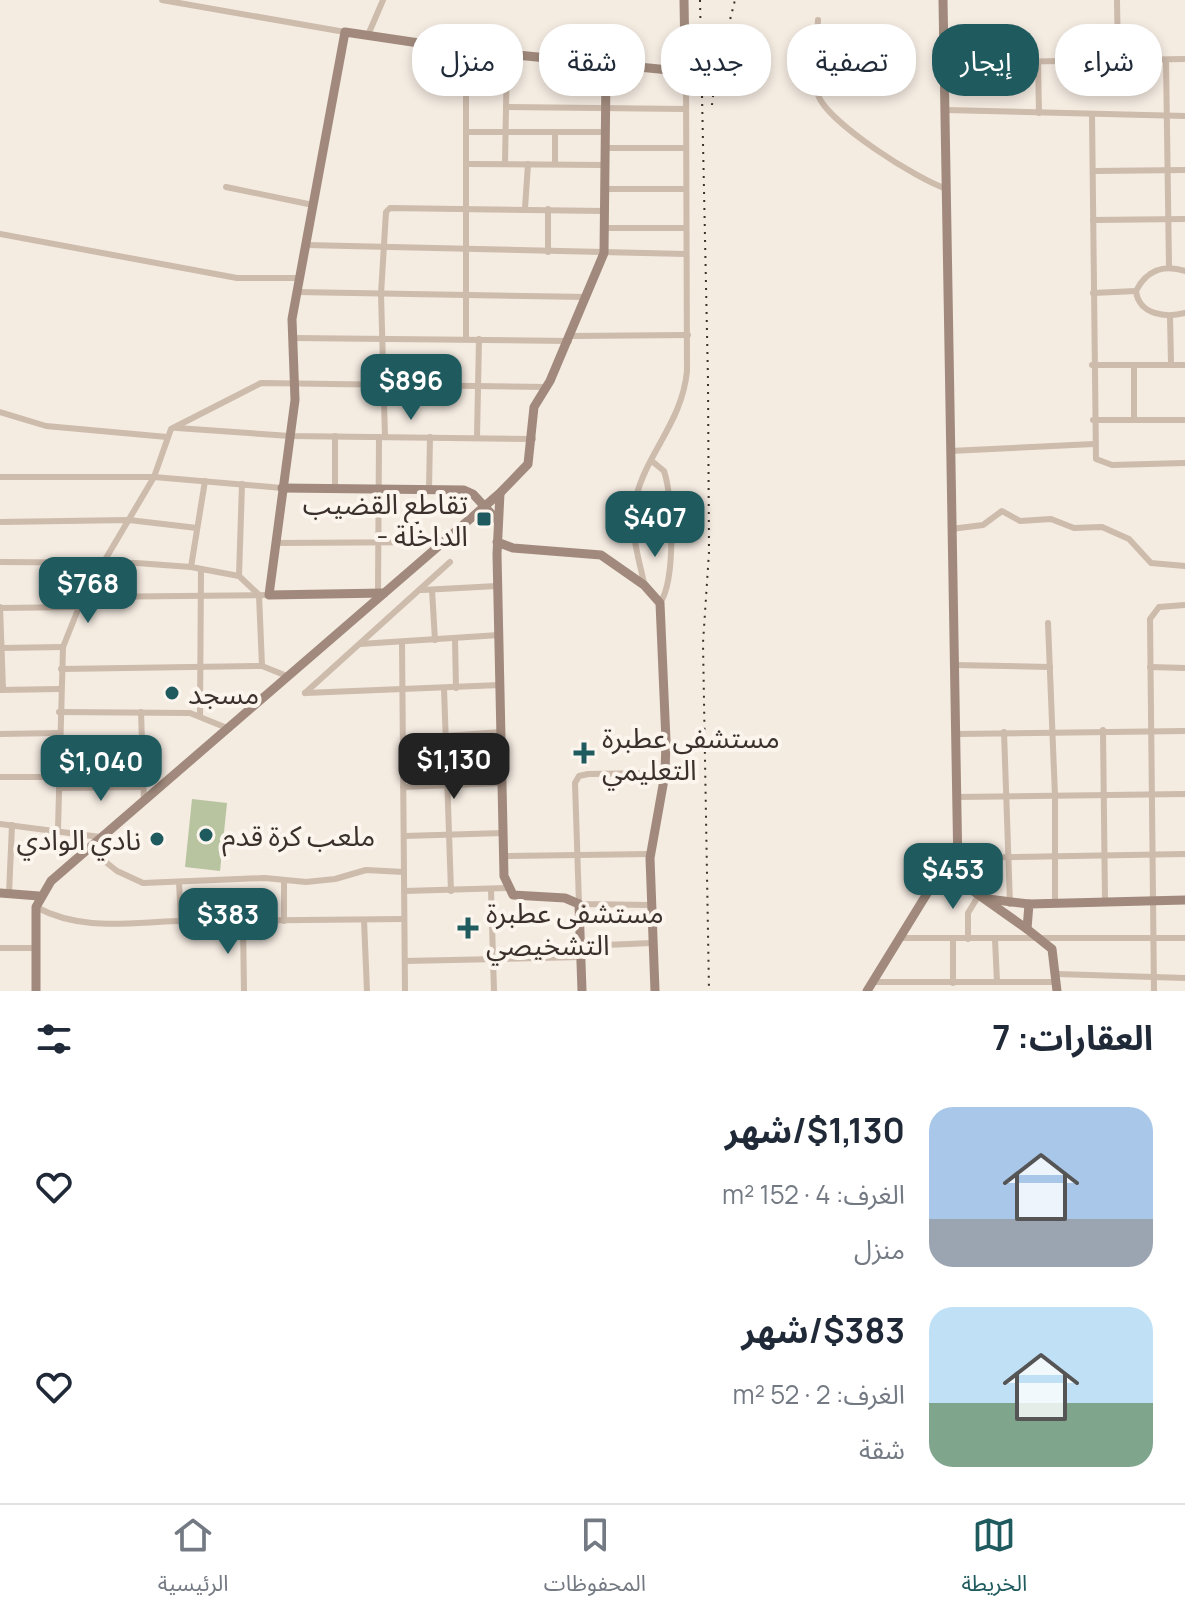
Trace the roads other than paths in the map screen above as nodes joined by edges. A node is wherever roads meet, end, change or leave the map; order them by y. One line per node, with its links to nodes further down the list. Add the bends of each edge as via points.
1 (162, 0): 7 (street)
2 (208, 0): 7 (street)
3 (383, 0): 13 (street)
4 (684, 0): 9 (street)
5 (945, 0): 10 (street)
6 (1117, 0): 11 (street)
7 (206, 8): 12 (street)
8 (818, 20): 49 (street, via 818,96 843,124 928,183)
9 (685, 24)
10 (945, 24)
11 (1117, 24)
12 (345, 32): 13 (street); 50 (street)
13 (368, 35): 14 (street)
14 (412, 42)
15 (1185, 59): 17 (street)
16 (1162, 60): 17 (street)
17 (1166, 60): 30 (street)
18 (467, 96): 32 (street)
19 (506, 96): 24 (street)
20 (606, 96): 26 (street)
21 (686, 96): 25 (street)
22 (945, 96): 27 (street)
23 (1039, 96): 28 (street)
24 (506, 107): 26 (street); 33 (street)
25 (686, 109): 26 (street); 37 (street)
26 (606, 110): 34 (street)
27 (945, 110): 28 (street); 49 (street)
28 (1039, 113): 29 (street)
29 (1092, 115): 30 (street); 45 (street)
30 (1167, 115): 31 (street); 43 (street)
31 (1185, 116)
32 (467, 132): 33 (street); 39 (street)
33 (505, 132): 35 (street); 38 (street)
34 (605, 132): 35 (street); 36 (street)
35 (555, 133): 41 (street)
36 (605, 148): 37 (street); 42 (street)
37 (686, 148): 48 (street)
38 (505, 163): 39 (street); 40 (street)
39 (468, 164): 51 (street)
40 (528, 164): 41 (street); 52 (street)
41 (555, 164): 42 (street)
42 (604, 165): 47 (street)
43 (1168, 170): 44 (street); 45 (street); 55 (street)
44 (1185, 170)
45 (1094, 171): 57 (street)
46 (226, 187): 50 (street)
47 (605, 189): 48 (street); 54 (street)
48 (686, 189): 59 (street)
49 (947, 189): 105 (street)
50 (313, 205): 61 (street)
51 (467, 207): 52 (street); 62 (street, via 390,208); 63 (street)
52 (525, 208): 53 (street)
53 (548, 209): 54 (street); 64 (street)
54 (605, 211): 58 (street)
55 (1169, 219): 56 (street); 57 (street); 67 (street)
56 (1185, 219)
57 (1093, 220): 72 (street)
58 (605, 228): 59 (street); 65 (street)
59 (686, 228): 66 (street)
60 (0, 234): 69 (street, via 237,278)
61 (305, 245): 62 (street); 69 (street)
62 (383, 247): 63 (street); 73 (street)
63 (467, 250): 64 (street); 74 (street)
64 (548, 252): 65 (street)
65 (604, 253): 66 (street); 75 (street)
66 (686, 254): 78 (street)
67 (1169, 267): 68 (street); 70 (street, via 1145,276)
68 (1185, 271)
69 (299, 278): 71 (street)
70 (1136, 291): 72 (street); 77 (street, via 1141,305)
71 (296, 292): 73 (street); 80 (street)
72 (1093, 293): 85 (street)
73 (381, 294): 74 (street); 79 (street)
74 (467, 295): 75 (street); 81 (street)
75 (587, 297): 82 (street)
76 (1185, 313): 77 (street)
77 (1170, 316): 84 (street)
78 (688, 335): 82 (street); 106 (street, via 682,404)
79 (383, 337): 80 (street); 81 (street); 90 (street)
80 (290, 338): 88 (street)
81 (466, 338): 83 (street)
82 (570, 338): 83 (street); 91 (street)
83 (479, 339): 89 (street)
84 (1171, 364): 86 (street); 87 (street)
85 (1092, 365): 86 (street); 93 (street)
86 (1134, 365): 94 (street)
87 (1185, 365)
88 (294, 383): 90 (street); 96 (street, via 253,385); 97 (street)
89 (478, 384): 90 (street); 91 (street); 102 (street)
90 (386, 385): 100 (street)
91 (547, 387): 103 (street, via 534,407)
92 (0, 414): 99 (street, via 46,426)
93 (1093, 420): 94 (street); 104 (street)
94 (1134, 420): 95 (street)
95 (1185, 420)
96 (176, 428): 97 (street); 99 (street)
97 (290, 436): 98 (street); 112 (street)
98 (335, 436): 100 (street); 113 (street)
99 (167, 437): 109 (street)
100 (382, 437): 101 (street); 114 (street)
101 (430, 437): 102 (street); 115 (street)
102 (477, 437): 103 (street)
103 (533, 439): 116 (street, via 528,464)
104 (1094, 444): 105 (street); 107 (street, via 1096,459 1104,464)
105 (950, 451): 124 (street)
106 (653, 462): 120 (street, via 667,477); 122 (street, via 635,499)
107 (1185, 463)
108 (0, 477): 109 (street)
109 (154, 477): 110 (street); 118 (street)
110 (205, 481): 111 (street); 123 (street)
111 (242, 484): 112 (street); 137 (street)
112 (282, 488): 113 (street); 128 (street)
113 (335, 488): 114 (street)
114 (380, 488): 115 (street); 125 (street)
115 (429, 489): 117 (street, via 469,492)
116 (500, 493): 117 (street); 119 (street)
117 (484, 506): 119 (street); 126 (street)
118 (129, 520): 121 (street); 123 (street); 133 (street)
119 (498, 521): 127 (street)
120 (669, 521): 122 (street); 146 (street, via 669,583)
121 (0, 522)
122 (633, 522): 138 (street)
123 (197, 528): 135 (street)
124 (951, 529): 134 (street, via 983,525 1002,511 1020,521 1051,519 1074,528 1102,527 1129,539 1151,563); 158 (street)
125 (380, 542): 126 (street); 128 (street); 142 (street)
126 (442, 542): 142 (street)
127 (497, 542): 129 (street); 130 (street)
128 (275, 543): 143 (street)
129 (513, 548): 130 (street); 138 (street, via 592,552)
130 (497, 554): 139 (street)
131 (0, 562): 133 (street)
132 (450, 562): 140 (street)
133 (103, 563): 135 (street); 145 (street)
134 (1185, 566)
135 (191, 567): 136 (street)
136 (201, 569): 137 (street); 144 (street)
137 (239, 576): 143 (street)
138 (644, 585): 146 (street)
139 (497, 586): 141 (street); 151 (street)
140 (422, 590): 141 (street); 155 (street)
141 (432, 590): 153 (street)
142 (381, 593): 143 (street); 165 (street)
143 (264, 595): 144 (street); 159 (street)
144 (201, 596): 145 (street); 160 (street)
145 (83, 597): 148 (street)
146 (660, 603): 213 (street, via 665,774)
147 (1185, 605): 162 (street, via 1166,605 1153,614)
148 (79, 607): 149 (street); 156 (street)
149 (0, 608): 157 (street)
150 (1048, 623): 161 (street)
151 (499, 635): 152 (street); 166 (street)
152 (455, 639): 153 (street); 168 (street)
153 (435, 640): 154 (street)
154 (402, 642): 155 (street); 171 (street)
155 (360, 644): 171 (street, via 305,693)
156 (63, 647): 157 (street); 164 (street)
157 (1, 648): 170 (street)
158 (954, 665): 161 (street); 184 (street)
159 (262, 666): 160 (street); 165 (street)
160 (200, 667): 164 (street); 174 (street)
161 (1050, 667): 181 (street)
162 (1150, 667): 163 (street); 177 (street)
163 (1185, 668)
164 (61, 669): 169 (street)
165 (287, 676): 175 (street)
166 (500, 685): 168 (street); 179 (street)
167 (444, 688): 168 (street); 171 (street); 185 (street)
168 (456, 688)
169 (59, 689): 170 (street); 172 (street)
170 (1, 690)
171 (403, 691): 186 (street)
172 (59, 712): 173 (street); 182 (street)
173 (141, 712): 174 (street); 192 (street)
174 (200, 716): 175 (street)
175 (227, 728): 201 (street)
176 (1103, 730): 177 (street); 181 (street); 196 (street)
177 (1150, 730): 178 (street); 197 (street)
178 (1185, 731)
179 (501, 732): 185 (street); 190 (street)
180 (1004, 732): 181 (street); 184 (street); 198 (street)
181 (1053, 732): 199 (street)
182 (59, 733): 183 (street); 189 (street)
183 (0, 734)
184 (956, 734): 200 (street)
185 (446, 736): 186 (street); 191 (street)
186 (403, 739): 193 (street)
187 (650, 773): 217 (street, via 588,774 576,779)
188 (0, 777): 189 (street)
189 (59, 777): 194 (street)
190 (503, 783): 191 (street); 205 (street)
191 (447, 786): 193 (street); 206 (street)
192 (143, 787): 194 (street); 201 (street)
193 (403, 787): 207 (street)
194 (59, 788): 204 (street)
195 (1185, 794): 197 (street)
196 (1104, 795): 197 (street); 199 (street); 220 (street)
197 (1151, 795): 215 (street)
198 (1006, 796): 199 (street); 200 (street); 218 (street)
199 (1055, 796): 219 (street)
200 (956, 797): 209 (street)
201 (144, 800): 208 (street)
202 (0, 824): 203 (street)
203 (12, 825): 204 (street); 212 (street)
204 (58, 829): 208 (street)
205 (504, 833): 206 (street); 216 (street)
206 (449, 835): 207 (street); 230 (street)
207 (404, 836): 222 (street)
208 (100, 837): 210 (street)
209 (957, 844): 221 (street); 224 (street)
210 (88, 848): 225 (street, via 130,879); 234 (street)
211 (0, 854): 212 (street)
212 (10, 854): 231 (street)
213 (650, 854): 217 (street); 241 (street)
214 (1185, 854): 215 (street)
215 (1154, 855): 220 (street); 236 (street)
216 (504, 856): 217 (street); 227 (street)
217 (578, 856): 238 (street)
218 (1008, 856): 219 (street); 221 (street); 239 (street)
219 (1055, 856): 220 (street); 237 (street)
220 (1105, 856): 235 (street)
221 (957, 858): 226 (street)
222 (404, 872): 223 (street, via 366,870 335,879); 229 (street)
223 (284, 881): 225 (street); 246 (street)
224 (938, 881): 226 (street); 248 (street)
225 (179, 882): 244 (street)
226 (962, 883): 232 (street)
227 (507, 888): 228 (street); 238 (street, via 524,898 565,898)
228 (491, 890): 230 (street); 260 (street)
229 (404, 891): 230 (street); 242 (street)
230 (451, 891)
231 (5, 894): 234 (street)
232 (982, 897): 239 (street); 247 (street); 251 (street, via 968,913)
233 (1185, 900): 236 (street)
234 (37, 901): 244 (street, via 52,915 103,926); 258 (street)
235 (1105, 901): 236 (street); 237 (street)
236 (1154, 901): 254 (street)
237 (1055, 903): 240 (street)
238 (579, 904): 241 (street); 256 (street)
239 (1010, 904): 240 (street)
240 (1029, 904): 247 (street)
241 (651, 905): 255 (street)
242 (404, 919): 243 (street); 261 (street)
243 (364, 920): 246 (street); 270 (street)
244 (181, 921): 245 (street)
245 (243, 921): 246 (street); 269 (street)
246 (284, 921)
247 (1027, 929): 253 (street)
248 (899, 938): 250 (street); 264 (street)
249 (1185, 938): 254 (street)
250 (953, 939): 251 (street); 267 (street)
251 (968, 939): 252 (street)
252 (995, 939): 253 (street); 265 (street)
253 (1042, 939): 254 (street); 266 (street, via 1056,956)
254 (1153, 939): 262 (street)
255 (652, 943): 256 (street); 274 (street)
256 (581, 946): 259 (street)
257 (0, 948): 258 (street)
258 (34, 948): 268 (street)
259 (582, 957): 260 (street); 273 (street)
260 (494, 959): 261 (street); 272 (street)
261 (405, 961): 271 (street)
262 (1153, 976): 263 (street); 266 (street); 277 (street)
263 (1185, 978)
264 (873, 982): 267 (street); 275 (street)
265 (1000, 982): 266 (street); 267 (street); 276 (street)
266 (1057, 982)
267 (953, 983)
268 (36, 991)
269 (244, 991)
270 (367, 991)
271 (405, 991)
272 (494, 991)
273 (582, 991)
274 (655, 991)
275 (867, 991)
276 (1004, 991)
277 (1154, 991)

